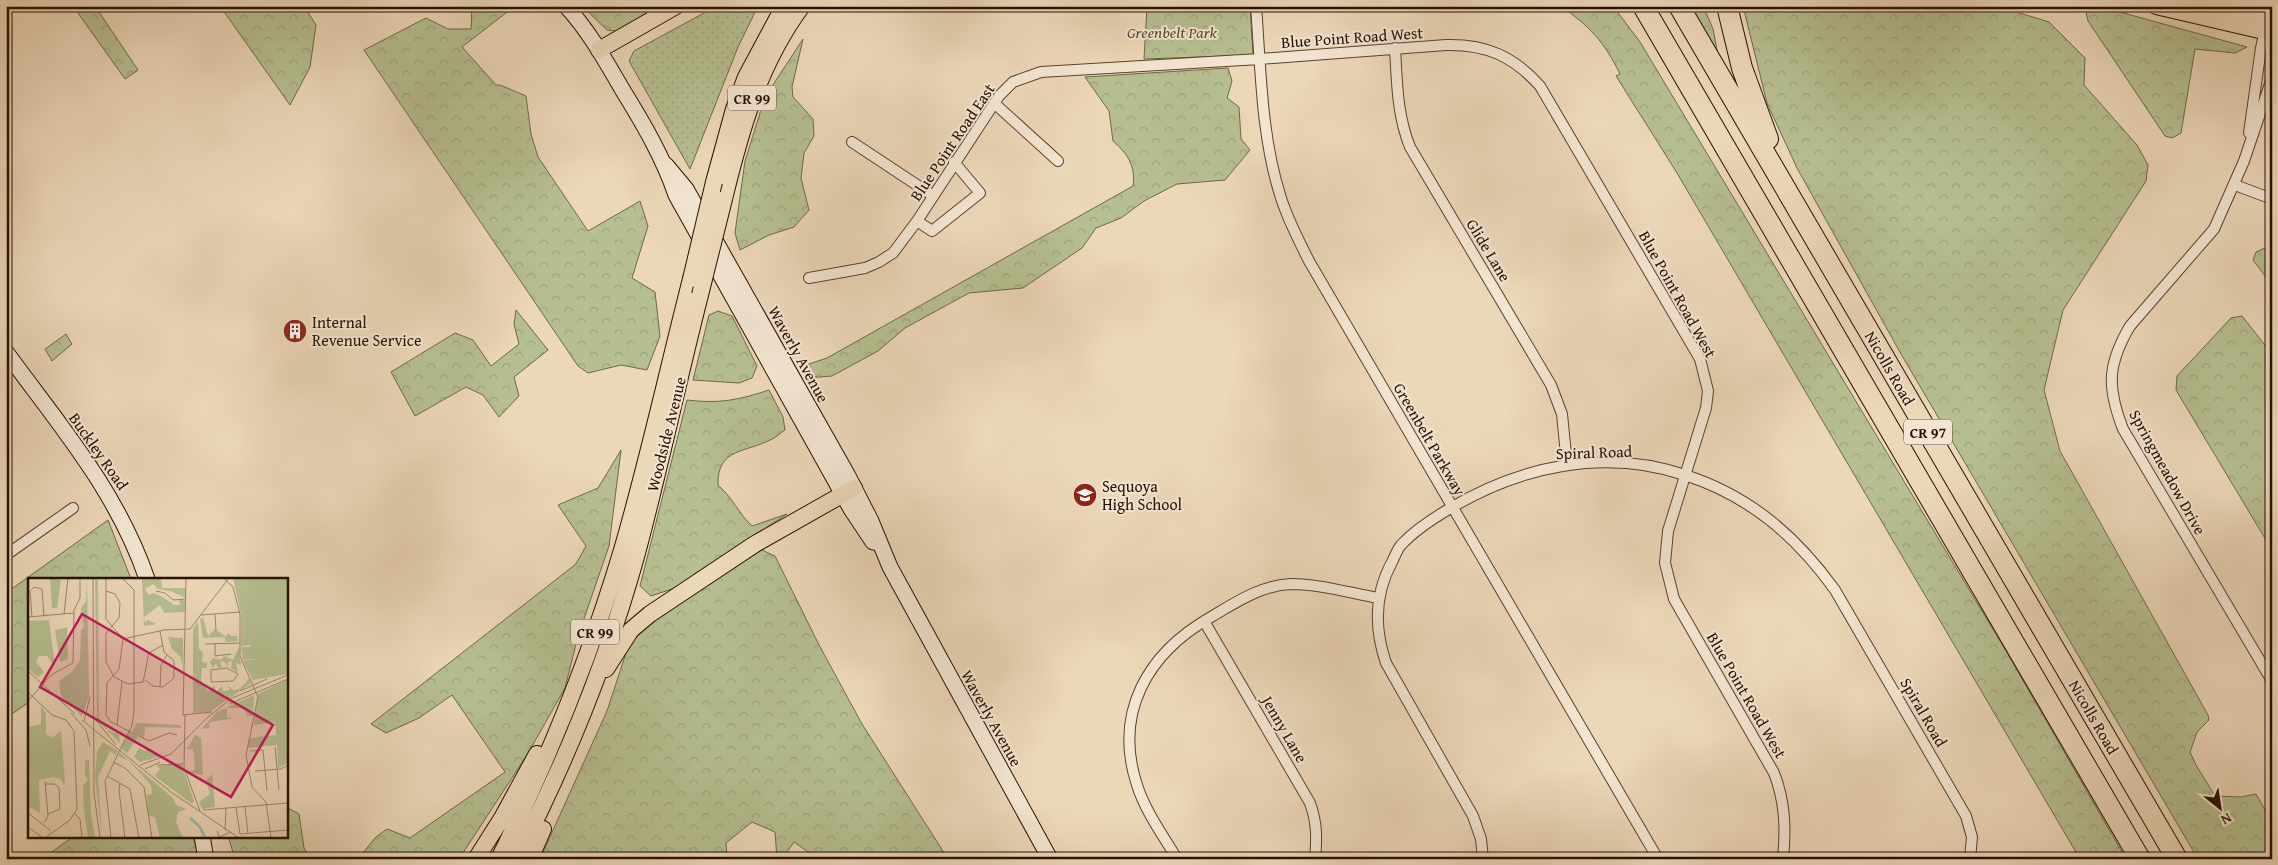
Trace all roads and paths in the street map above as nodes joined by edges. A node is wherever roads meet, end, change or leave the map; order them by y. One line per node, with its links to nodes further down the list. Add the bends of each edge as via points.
1 (566, 6): 14 (street, Waverly Avenue)
2 (676, 6): 14 (main road)
3 (784, 6): 30 (main road, Woodside Avenue / CR 99, bridge, via 746,77 734,109 691,279)
4 (802, 6): 30 (main road, Woodside Avenue / CR 99, bridge, via 774,48 748,108 700,295)
5 (1256, 6): 15 (street, Greenbelt Parkway)
6 (1632, 6): 17 (highway)
7 (1643, 6): 17 (highway, Nicolls Road / CR 97)
8 (1679, 6): 27 (highway, Nicolls Road / CR 97)
9 (1727, 6): 27 (highway, via 1736,47 1757,111 1777,158 1801,201)
10 (2156, 6): 12 (main road)
11 (2218, 6): 12 (main road)
12 (2269, 21): 20 (street, Springmeadow Drive, via 2251,110)
13 (1396, 48): 15 (street, Blue Point Road West); 32 (street, Glide Lane, via 1399,112 1404,133 1551,385 1562,414); 33 (street, Blue Point Road West, via 1464,44 1484,49 1525,69 1540,86 1700,359 1708,391 1706,408)
14 (599, 50): 34 (street, Waverly Avenue, via 666,165 676,195)
15 (1260, 59): 18 (street, Blue Point Road East, via 1041,72 1012,82); 35 (street, Greenbelt Parkway, via 1270,156 1294,231)
16 (2272, 78): 20 (street, Springmeadow Drive)
17 (1696, 98): 58 (highway, Nicolls Road / CR 97)
18 (994, 103): 21 (street); 22 (street, Blue Point Road East)
19 (852, 142): 24 (street)
20 (2248, 149): 23 (street, Springmeadow Drive)
21 (1058, 161)
22 (954, 162): 24 (street, Blue Point Road East); 26 (street, via 980,193 932,231)
23 (2235, 185): 25 (street); 41 (street, Springmeadow Drive, via 2214,229 2130,326 2113,362 2111,382 2114,405 2123,429)
24 (932, 195): 26 (street, Blue Point Road East)
25 (2272, 199)
26 (917, 220): 28 (street, Blue Point Road East, via 893,253 879,262 865,268)
27 (1816, 240): 59 (highway, Nicolls Road / CR 97)
28 (809, 278)
29 (6, 352): 38 (street, Buckley Road, via 109,495)
30 (673, 376): 31 (main road, Woodside Avenue / CR 99)
31 (668, 396): 42 (main road, Woodside Avenue / CR 99, via 622,550); 43 (main road, Woodside Avenue / CR 99, via 635,560)
32 (1567, 465): 33 (street, Spiral Road, via 1629,463); 35 (street, Spiral Road, via 1506,480)
33 (1685, 475): 56 (street, Blue Point Road West, via 1668,531 1664,563 1668,580 1674,599 1774,773 1785,813); 57 (street, Spiral Road, via 1709,484 1763,514 1816,563 1835,590 1966,816 1972,837)
34 (849, 491): 43 (main road, via 735,556 642,620 620,646); 51 (street, Waverly Avenue, via 862,527 890,567)
35 (1453, 507): 39 (street, Spiral Road, via 1400,546 1383,577); 55 (street, Greenbelt Parkway)
36 (73, 508): 37 (street)
37 (6, 555)
38 (147, 578)
39 (1378, 598): 40 (street, via 1318,586 1275,586 1258,591); 54 (street, Spiral Road, via 1380,646 1386,663 1462,795 1481,839)
40 (1204, 621): 52 (street, via 1182,636 1153,665 1142,685 1129,739 1137,787); 53 (street, Jenny Lane, via 1310,803 1316,820)
41 (2272, 681)
42 (574, 689): 47 (main road); 48 (main road, Woodside Avenue / CR 99)
43 (584, 708): 44 (main road, Woodside Avenue / CR 99)
44 (565, 754): 49 (main road, Woodside Avenue / CR 99); 50 (main road, via 556,801)
45 (202, 838): 46 (street)
46 (206, 859)
47 (476, 859)
48 (499, 859)
49 (516, 859)
50 (530, 859)
51 (1050, 859)
52 (1177, 859)
53 (1315, 859)
54 (1483, 859)
55 (1658, 859)
56 (1783, 859)
57 (1970, 859)
58 (2140, 859)
59 (2177, 859)

